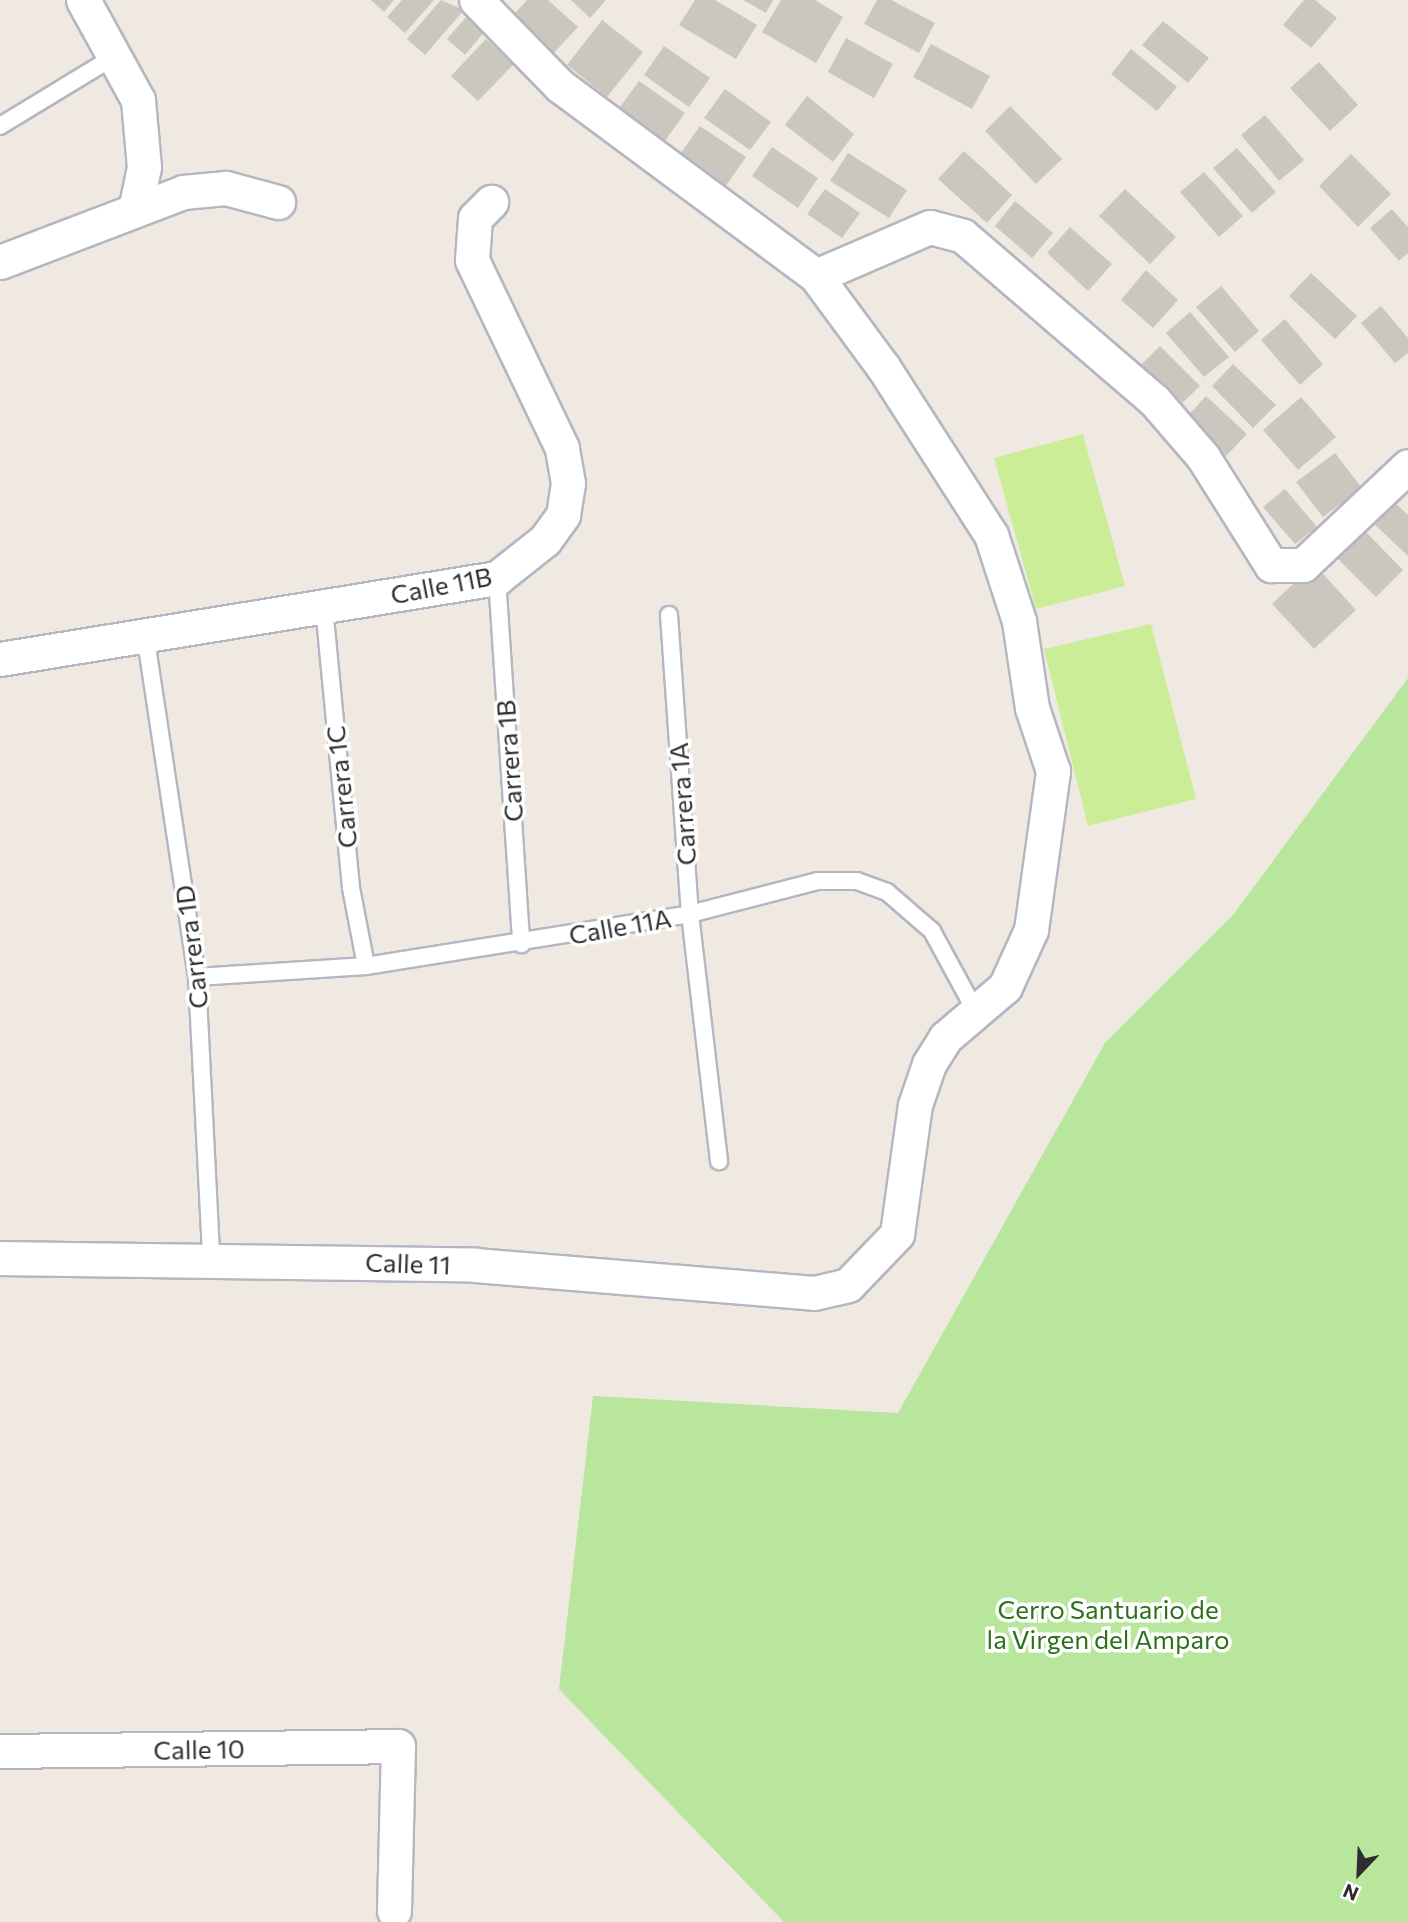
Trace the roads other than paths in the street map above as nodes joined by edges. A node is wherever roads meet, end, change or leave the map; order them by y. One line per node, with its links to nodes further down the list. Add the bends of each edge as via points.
1 (83, 0): 3 (street)
2 (476, 0): 9 (street, Calle 11, via 560,86)
3 (115, 56): 4 (lane); 7 (street, via 138,100 145,130)
4 (0, 126)
5 (278, 202): 7 (street, via 226,188 183,192)
6 (491, 202): 11 (street, Calle 11B, via 475,218 472,260 562,448 568,483 563,515 545,540)
7 (135, 210): 8 (street)
8 (0, 262)
9 (816, 276): 10 (street, via 930,227 963,236 1154,400 1203,457 1271,565 1303,565); 20 (street, Calle 11, via 883,367 991,535 1019,621 1032,708 1053,771 1031,930 1005,987)
10 (1408, 466)
11 (497, 578): 12 (street, Calle 11B); 17 (lane, Carrera 1B)
12 (324, 607): 14 (street, Calle 11B); 18 (lane, Carrera 1C, via 351,888)
13 (669, 615): 16 (lane, Carrera 1A)
14 (146, 640): 15 (street, Calle 11B); 19 (lane, Carrera 1D)
15 (0, 659)
16 (690, 914): 17 (lane, Calle 11A); 20 (lane, Calle 11A, via 805,884 857,880 887,891 932,931); 21 (lane, Carrera 1A)
17 (521, 944): 18 (lane, Calle 11A)
18 (366, 967): 19 (lane, Calle 11A)
19 (197, 976): 22 (lane, Carrera 1D)
20 (976, 1012): 22 (street, Calle 11, via 945,1038 929,1064 915,1105 897,1234 848,1285 814,1293 475,1265)
21 (719, 1161)
22 (211, 1257): 23 (street, Calle 11)
23 (0, 1258)
24 (0, 1751): 25 (street, Calle 10, via 398,1746)
25 (394, 1911)

